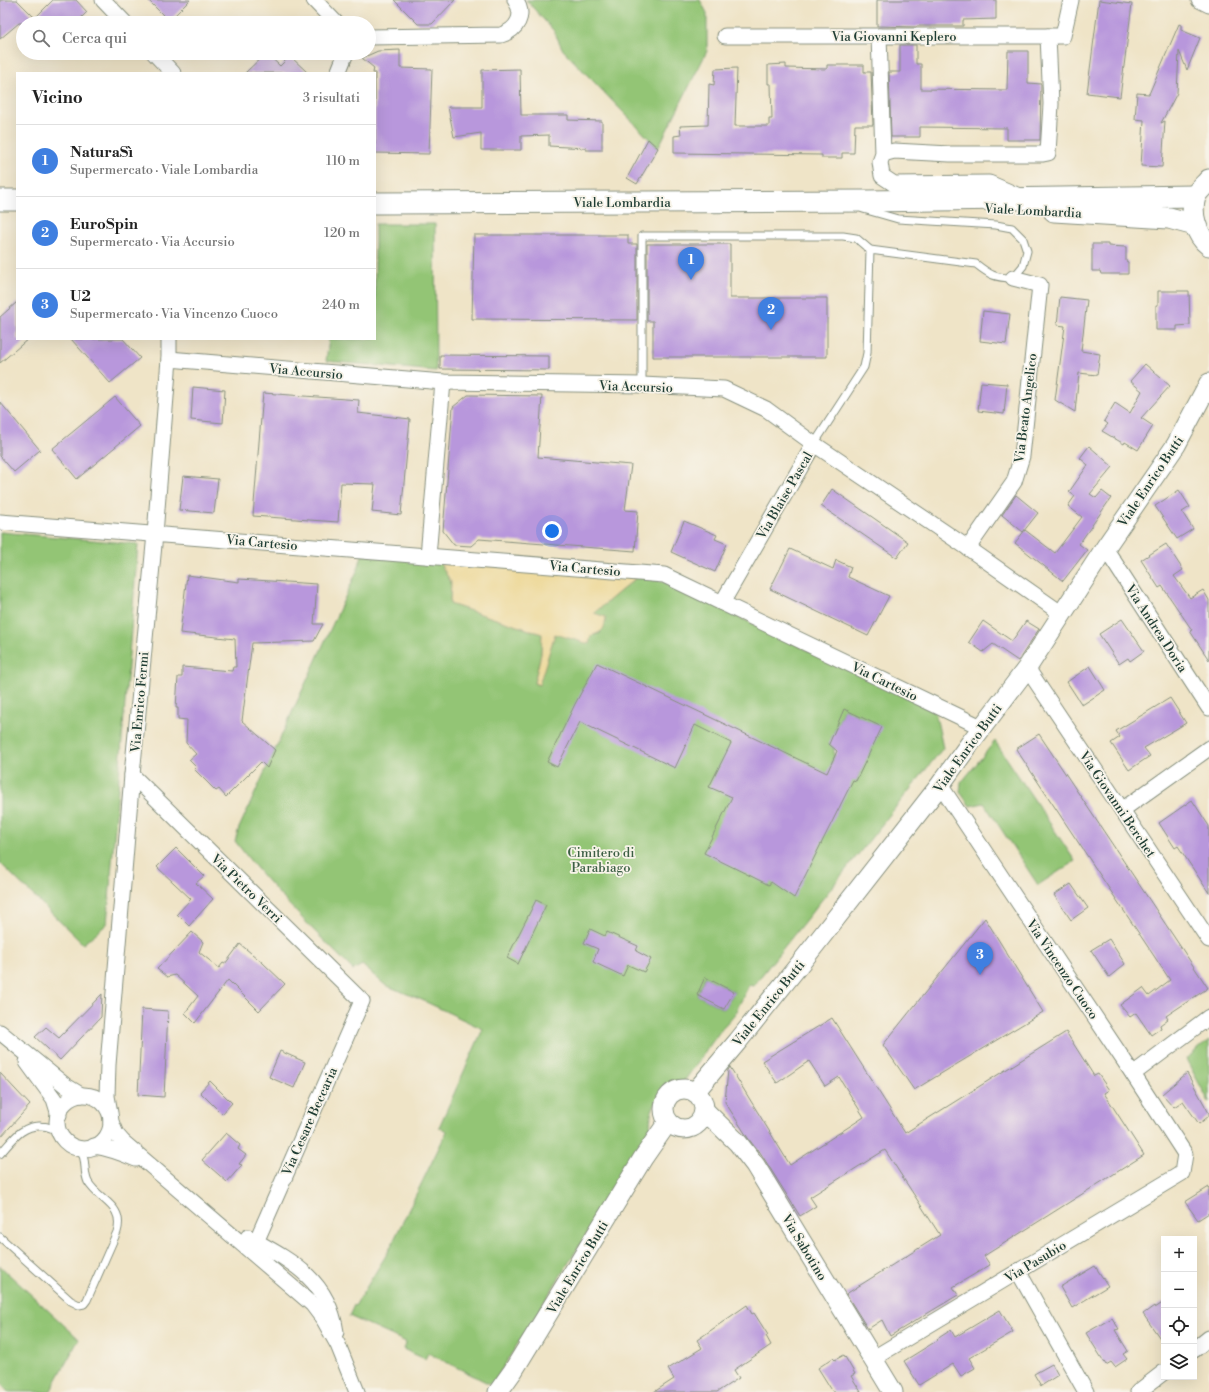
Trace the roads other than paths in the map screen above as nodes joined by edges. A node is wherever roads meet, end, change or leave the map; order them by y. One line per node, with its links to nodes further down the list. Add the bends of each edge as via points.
1 (102, 0): 7 (street)
2 (314, 0): 8 (street)
3 (515, 0): 12 (street, via 520,16 518,23 507,33 494,36)
4 (1070, 0): 11 (street)
5 (1199, 0): 6 (street)
6 (1209, 5)
7 (118, 16)
8 (329, 16)
9 (725, 36): 10 (street, Via Giovanni Keplero)
10 (879, 36): 11 (street, Via Giovanni Keplero); 17 (street)
11 (1055, 36): 17 (street, via 1048,70 1051,104 1048,153 894,151)
12 (376, 37)
13 (161, 60): 15 (street)
14 (343, 60): 16 (street)
15 (172, 72)
16 (338, 72)
17 (883, 154): 20 (street, via 880,162 882,176 894,184 989,183)
18 (1209, 180): 19 (main road)
19 (1195, 196): 20 (main road, Viale Lombardia); 26 (main road, via 1193,211)
20 (1025, 199): 24 (main road, Viale Lombardia)
21 (0, 200): 22 (main road)
22 (16, 200)
23 (832, 201): 24 (main road, Viale Lombardia); 25 (main road, Viale Lombardia); 29 (lane, via 898,219 1012,228 1023,239 1027,252 1023,266)
24 (869, 201): 26 (main road, Viale Lombardia, via 1170,218)
25 (376, 203)
26 (1196, 225): 27 (main road, via 1203,241)
27 (1209, 245)
28 (870, 250): 29 (lane, via 962,261 976,264 998,278); 34 (lane, via 856,238 843,236 642,236); 35 (lane, via 867,353 864,367)
29 (1013, 278): 38 (street, Via Beato Angelico, via 1040,285 1022,456 1014,482)
30 (170, 340): 31 (street, Via Enrico Fermi)
31 (169, 359): 32 (street, Via Accursio); 37 (street, Via Enrico Fermi)
32 (443, 382): 34 (street, Via Accursio); 40 (street)
33 (1209, 383): 39 (street, Viale Enrico Butti, via 1176,444)
34 (642, 385): 35 (street, Via Accursio, via 724,389 766,409)
35 (814, 444): 38 (street, Via Blaise Pascal); 41 (street, Via Blaise Pascal)
36 (0, 522): 37 (street, Via Cartesio)
37 (155, 534): 40 (street, Via Cartesio); 47 (street, Via Enrico Fermi)
38 (968, 548): 42 (street)
39 (1105, 548): 42 (street, Viale Enrico Butti); 44 (street, Via Andrea Doria)
40 (428, 556): 41 (street, Via Cartesio, via 664,575)
41 (722, 603): 45 (street, Via Cartesio)
42 (1062, 614): 43 (street, Viale Enrico Butti)
43 (1027, 668): 45 (street, Viale Enrico Butti); 49 (street, Via Giovanni Berchet)
44 (1209, 708)
45 (982, 728): 48 (street, Viale Enrico Butti)
46 (1209, 748): 49 (street)
47 (132, 775): 51 (street, Via Pietro Verri); 55 (street, Via Enrico Fermi)
48 (940, 785): 56 (street, Via Vincenzo Cuoco); 57 (street, Viale Enrico Butti, via 738,1042)
49 (1122, 810): 50 (street, Via Giovanni Berchet)
50 (1209, 940)
51 (362, 1001): 70 (street, Via Cesare Beccaria)
52 (1209, 1017): 56 (street)
53 (0, 1032): 54 (street)
54 (13, 1044): 58 (street, via 66,1086); 60 (street, via 54,1099)
55 (108, 1065): 58 (street, Via Enrico Fermi, via 100,1085); 61 (street, Via Enrico Fermi)
56 (1133, 1074): 67 (street, Via Vincenzo Cuoco)
57 (695, 1092): 59 (street, via 700,1096); 62 (street, via 679,1089 666,1098 664,1107)
58 (83, 1095): 60 (street, via 66,1103); 61 (street, via 99,1100)
59 (705, 1111): 62 (street, via 697,1125 689,1129 682,1129); 74 (street, Via Sabotino, via 738,1143 754,1165)
60 (59, 1115): 63 (street)
61 (110, 1118): 64 (street, via 109,1131 105,1139); 68 (street, via 116,1134)
62 (668, 1122): 77 (street, Viale Enrico Butti)
63 (60, 1134): 65 (street); 66 (lane, via 46,1126 26,1128)
64 (94, 1146): 65 (street); 68 (street, via 120,1152)
65 (77, 1147): 69 (lane, via 84,1158 88,1181 115,1211 119,1220 117,1232 84,1304 79,1305 71,1301)
66 (0, 1154)
67 (1185, 1154): 71 (street, Via Pasubio, via 1182,1173)
68 (154, 1169): 70 (street, via 215,1220 230,1227)
69 (0, 1237)
70 (255, 1247): 76 (street, via 276,1252 295,1265 325,1296 333,1314 338,1345)
71 (1018, 1271): 74 (street, Via Pasubio); 79 (street)
72 (1209, 1338): 73 (street)
73 (1197, 1348)
74 (872, 1359): 78 (street, Via Sabotino)
75 (1161, 1374): 80 (street)
76 (357, 1392)
77 (498, 1392)
78 (893, 1392)
79 (1086, 1392)
80 (1138, 1392)

